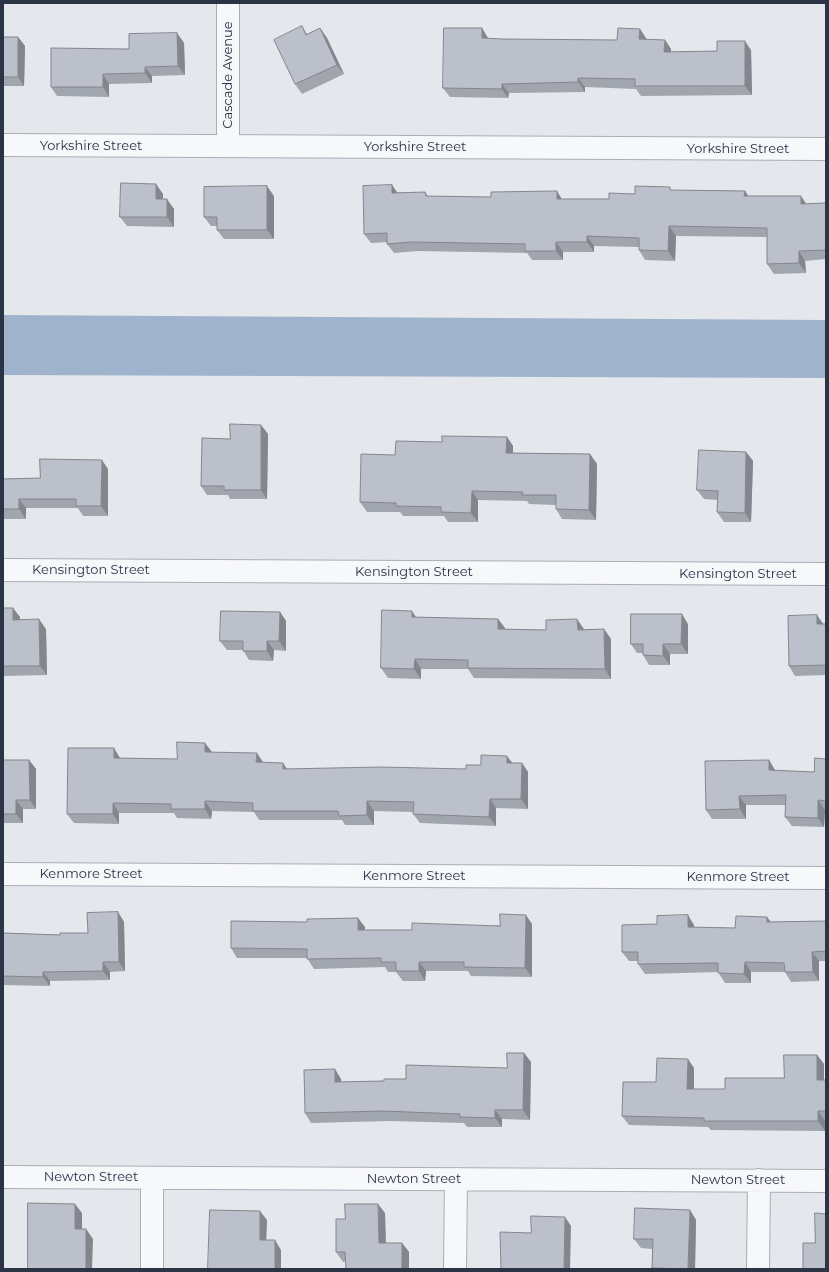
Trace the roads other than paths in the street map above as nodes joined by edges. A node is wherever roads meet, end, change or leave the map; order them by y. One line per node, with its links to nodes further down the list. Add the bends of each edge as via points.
1 (228, 3): 3 (street, Cascade Avenue)
2 (3, 145): 3 (street, Yorkshire Street)
3 (228, 146): 4 (street, Yorkshire Street)
4 (826, 149)
5 (3, 570): 6 (street, Kensington Street)
6 (826, 574)
7 (3, 874): 8 (street, Kenmore Street)
8 (826, 878)
9 (3, 1177): 10 (street, Newton Street)
10 (152, 1178): 11 (street, Newton Street); 14 (street)
11 (456, 1179): 12 (street, Newton Street); 15 (street)
12 (759, 1180): 13 (street, Newton Street); 16 (street)
13 (826, 1181)
14 (152, 1269)
15 (455, 1269)
16 (758, 1269)

